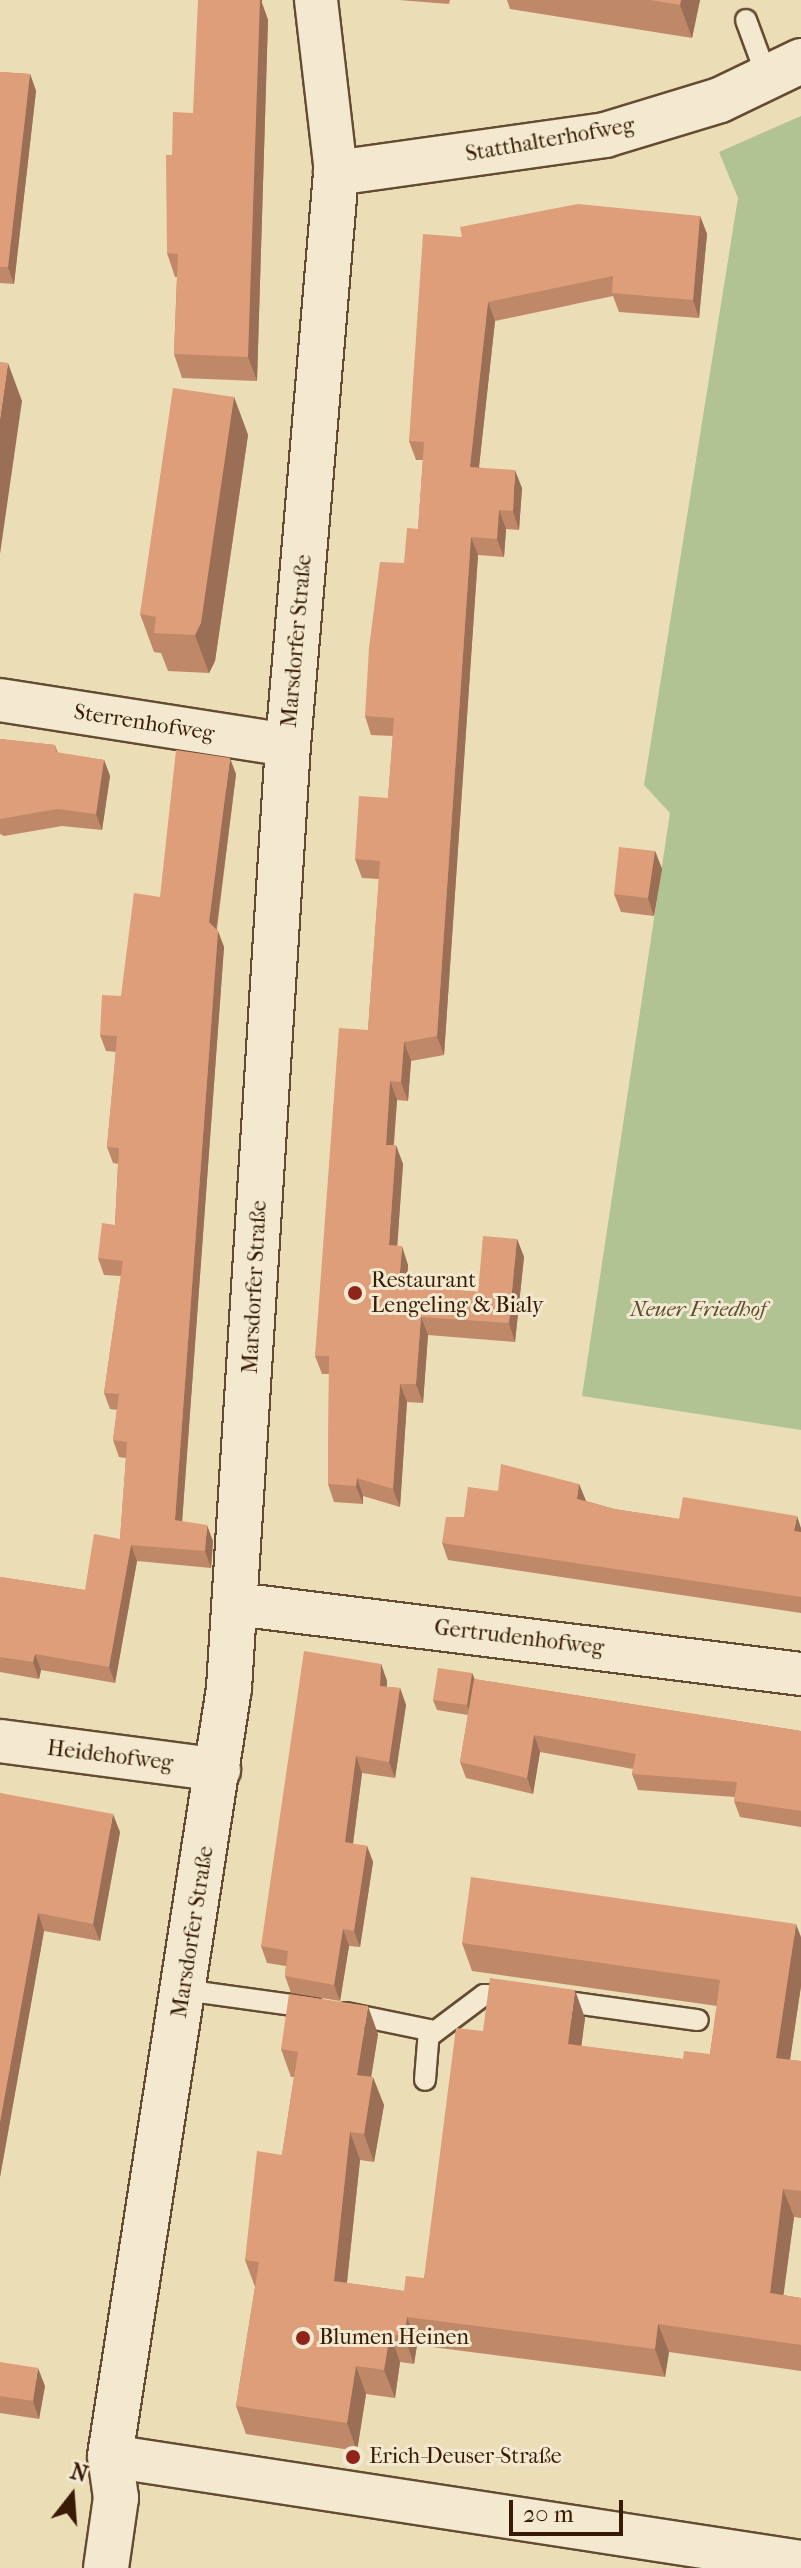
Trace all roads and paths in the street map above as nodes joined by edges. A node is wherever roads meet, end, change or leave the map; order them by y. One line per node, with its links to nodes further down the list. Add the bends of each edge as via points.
1 (316, 0): 4 (street, Marsdorfer Straße)
2 (746, 20): 3 (lane)
3 (784, 69): 4 (street, Statthalterhofweg, via 605,135)
4 (336, 173): 6 (street, Marsdorfer Straße)
5 (0, 700): 6 (street, Sterrenhofweg)
6 (288, 745): 7 (street, Marsdorfer Straße)
7 (236, 1604): 8 (street, Gertrudenhofweg); 10 (street, Marsdorfer Straße)
8 (801, 1674)
9 (0, 1741): 10 (street, Heidehofweg)
10 (219, 1770): 11 (street, Marsdorfer Straße)
11 (184, 1990): 13 (lane, via 410,2024); 15 (street, Marsdorfer Straße)
12 (698, 2020): 13 (lane, via 492,1992)
13 (432, 2034): 14 (lane)
14 (425, 2080)
15 (110, 2456): 16 (street); 17 (street, Marsdorfer Straße, via 116,2498)
16 (801, 2562)
17 (106, 2568)

